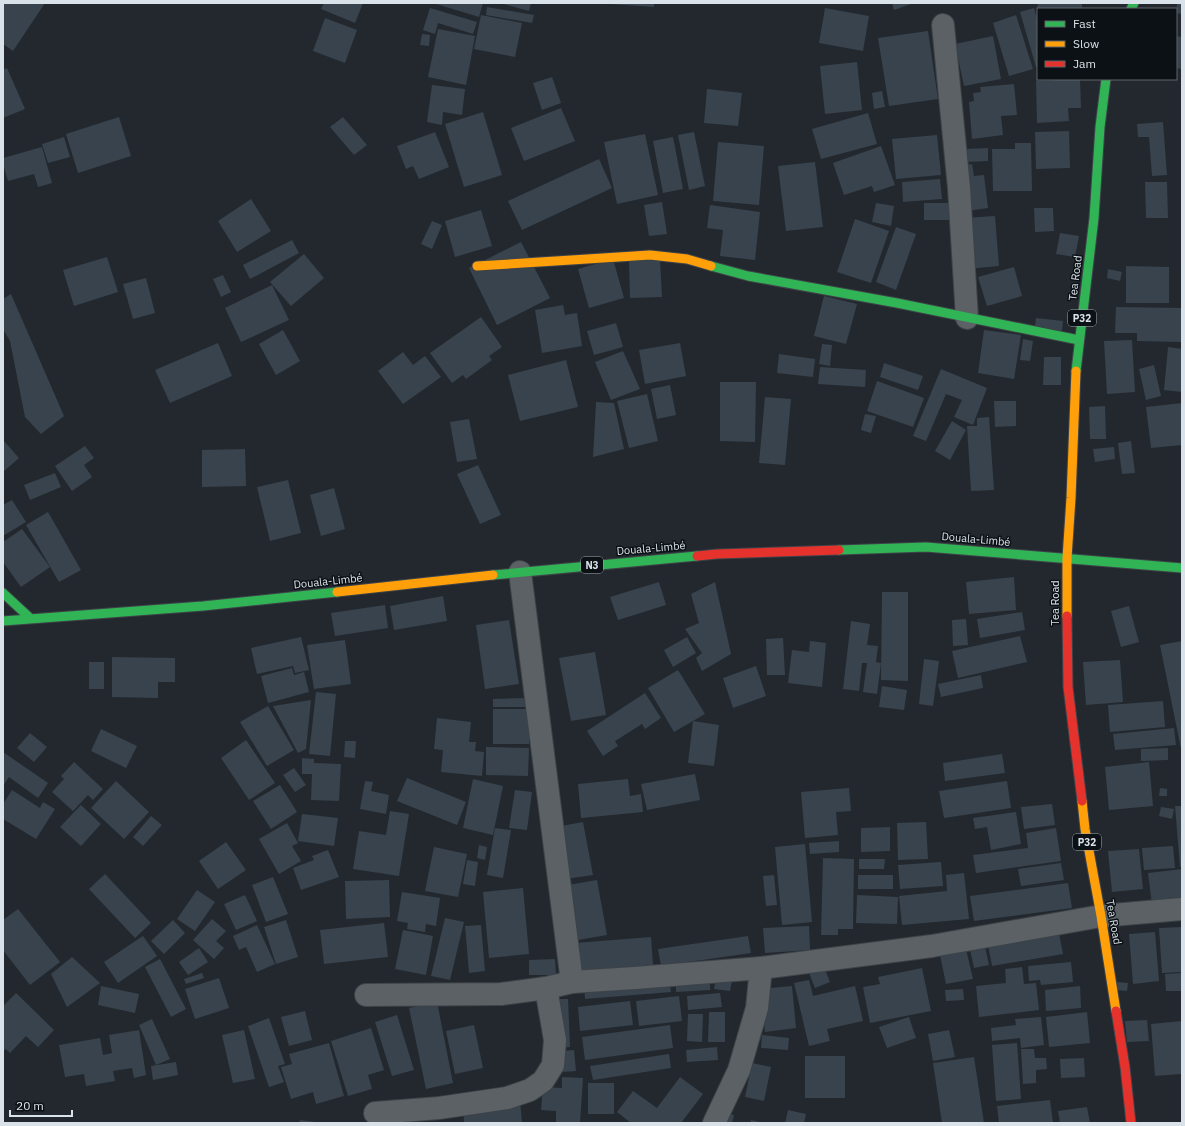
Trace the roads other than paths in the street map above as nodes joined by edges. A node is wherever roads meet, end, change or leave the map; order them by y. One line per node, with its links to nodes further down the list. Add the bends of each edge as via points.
1 (943, 25): 4 (street, via 959,188)
2 (1106, 80): 5 (main road, Tea Road / P32, via 1094,218)
3 (477, 266): 4 (main road, via 650,255 680,258 748,276)
4 (967, 318): 5 (main road)
5 (1079, 340): 6 (main road, Tea Road / P32)
6 (1067, 558): 7 (main road, Douala-Limbé / N3); 8 (main road, Douala-Limbé / N3, via 918,547 716,554); 13 (main road, Tea Road / P32, via 1068,687 1085,829)
7 (1182, 568)
8 (520, 572): 10 (main road, Douala-Limbé / N3, via 203,606); 15 (street)
9 (3, 593): 10 (main road)
10 (30, 618): 11 (main road, Douala-Limbé / N3)
11 (3, 621)
12 (1182, 909): 13 (street)
13 (1102, 916): 14 (street, via 932,946); 20 (main road, Tea Road / P32)
14 (761, 968): 15 (street); 19 (street, via 757,1008 739,1070)
15 (572, 982): 16 (street)
16 (546, 988): 17 (street, via 501,994); 18 (street, via 555,1040 553,1065 543,1081 530,1090 507,1098 439,1108)
17 (366, 995)
18 (375, 1113)
19 (714, 1123)
20 (1131, 1123)

